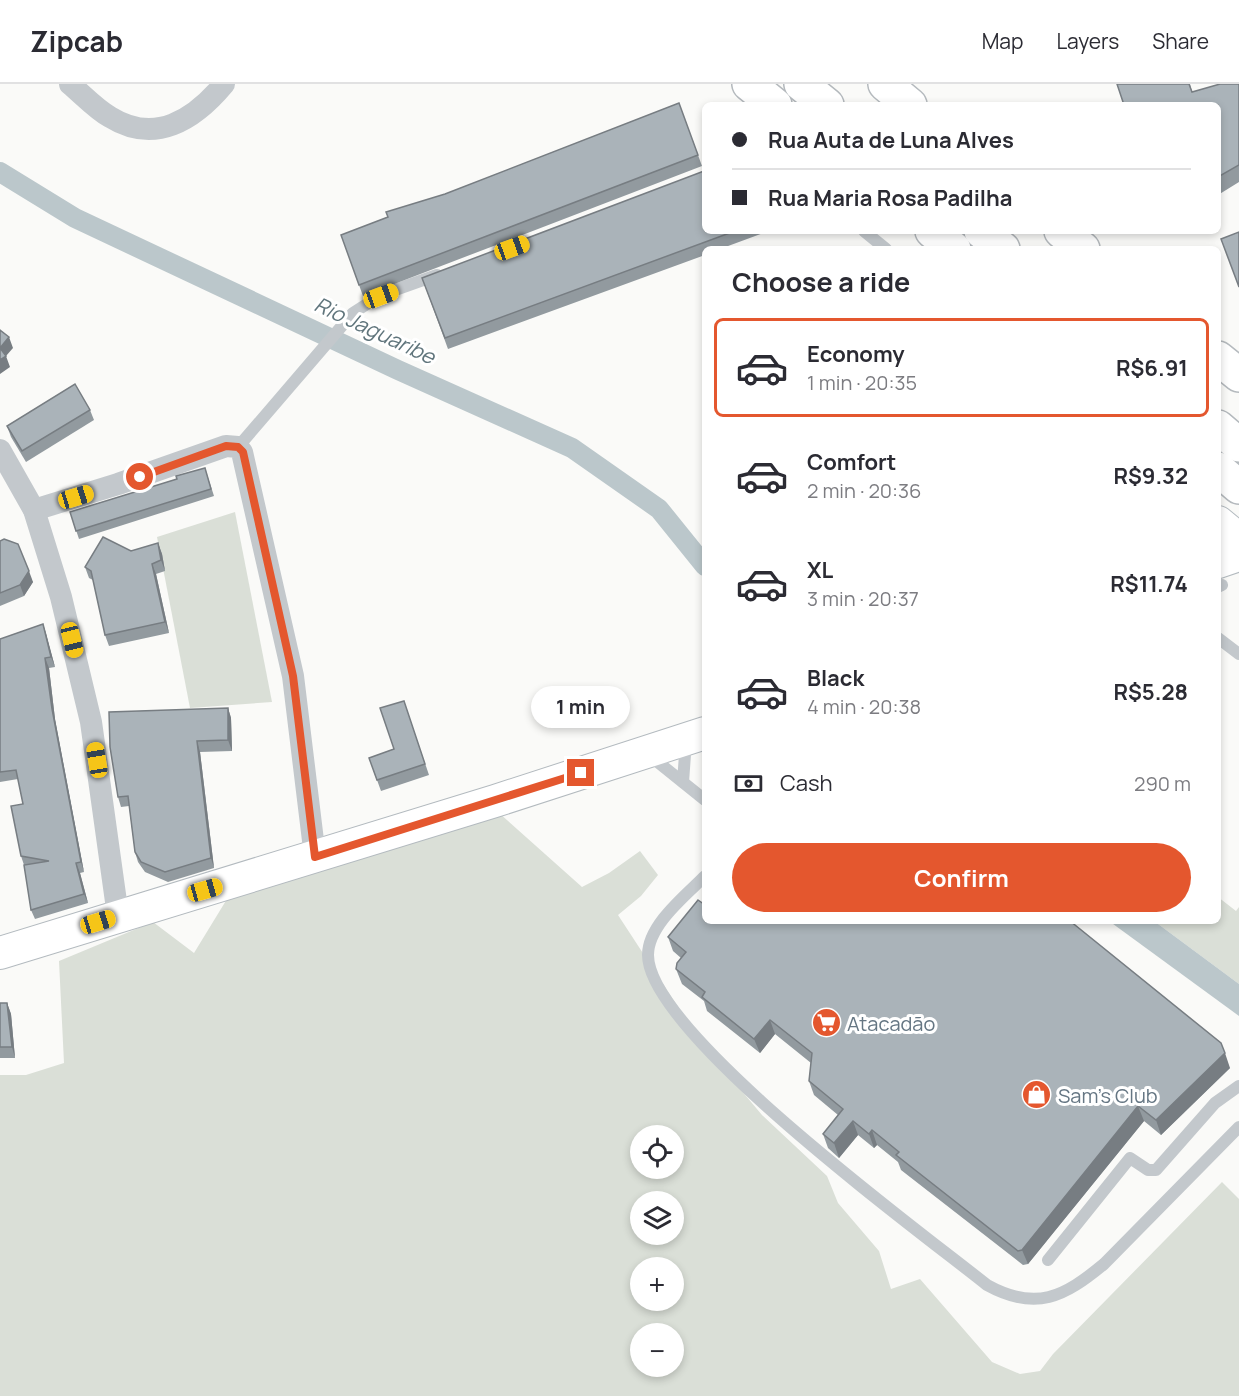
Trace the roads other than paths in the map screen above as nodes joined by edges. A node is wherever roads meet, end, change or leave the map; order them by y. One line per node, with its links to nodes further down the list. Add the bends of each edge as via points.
1 (70, 84): 2 (street, via 109,117 148,130 169,128 193,113)
2 (224, 84)
3 (801, 84): 5 (main road)
4 (885, 84): 6 (main road)
5 (822, 102)
6 (906, 102)
7 (868, 234): 12 (lane)
8 (920, 234): 13 (main road)
9 (936, 234): 14 (main road)
10 (985, 234): 15 (main road)
11 (1065, 234): 16 (main road)
12 (882, 246)
13 (930, 246)
14 (950, 246)
15 (999, 246)
16 (1079, 246)
17 (446, 272): 22 (lane, via 381,296 353,313)
18 (1221, 360): 19 (main road)
19 (1239, 375)
20 (1221, 430): 21 (main road)
21 (1239, 445)
22 (238, 447): 26 (street, via 226,446); 37 (street, via 244,457 293,676)
23 (0, 450): 26 (street)
24 (1221, 471): 25 (main road)
25 (1239, 486)
26 (33, 510): 39 (street, via 61,597 91,722)
27 (1221, 524): 28 (main road)
28 (1239, 539)
29 (1239, 555): 30 (main road)
30 (1221, 576)
31 (1221, 640): 32 (lane)
32 (1239, 654)
33 (696, 736): 34 (main road); 35 (lane)
34 (645, 753): 35 (lane); 37 (main road)
35 (683, 782): 36 (lane)
36 (702, 798)
37 (315, 857): 39 (main road)
38 (702, 879): 42 (lane, via 651,937 649,970 669,1004 730,1072 808,1142 987,1285 1010,1298 1035,1300 1081,1283)
39 (118, 916): 40 (main road)
40 (0, 953)
41 (1239, 1086): 43 (lane, via 1215,1103 1156,1170 1148,1170 1130,1158)
42 (1239, 1127)
43 (1048, 1260)

